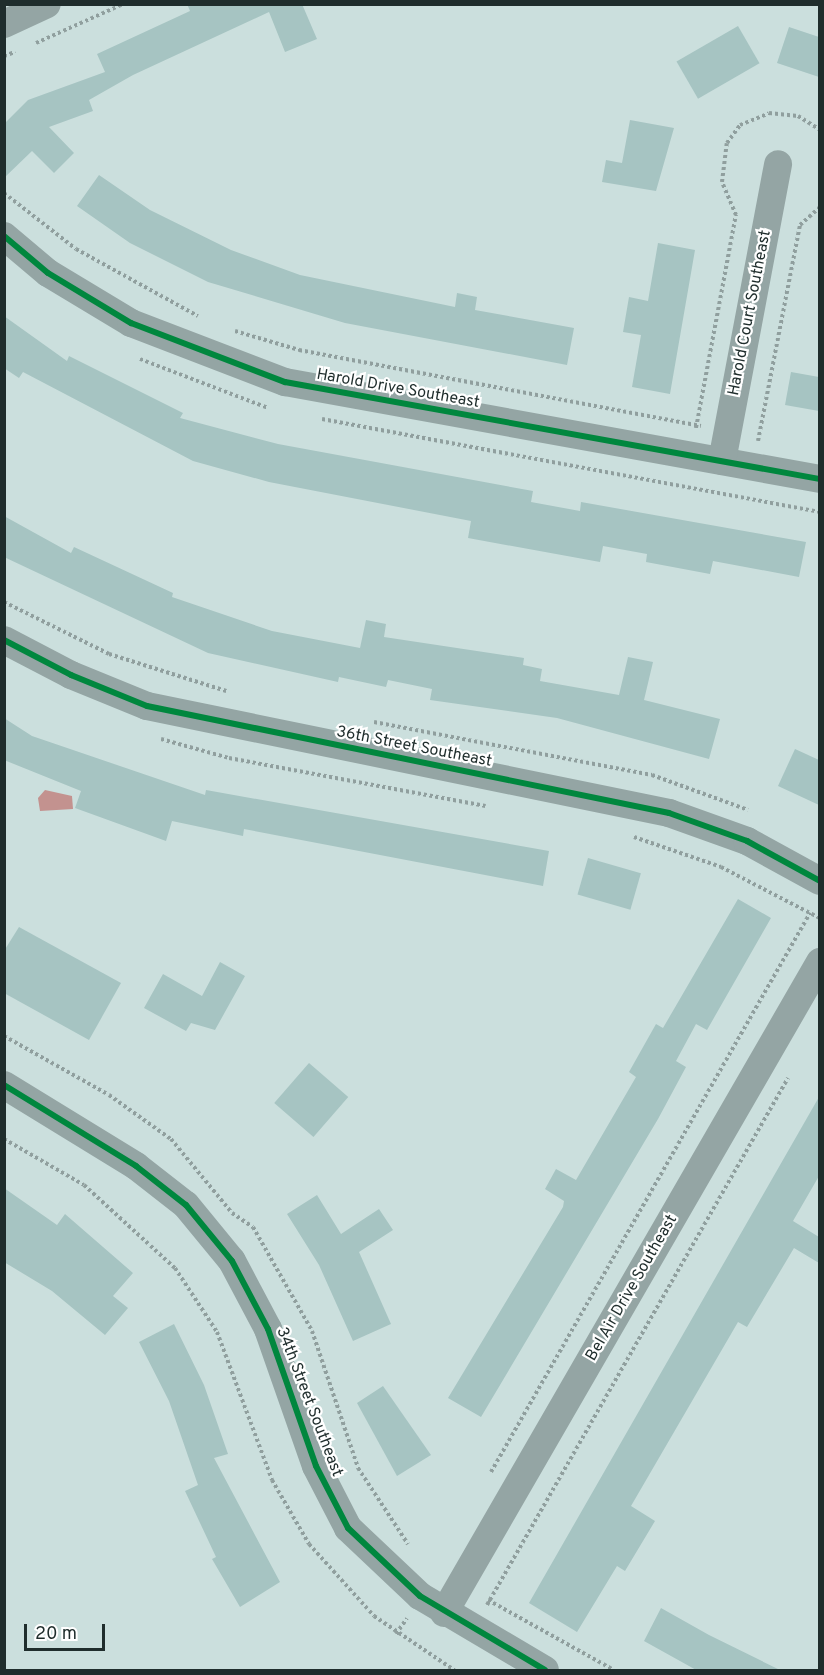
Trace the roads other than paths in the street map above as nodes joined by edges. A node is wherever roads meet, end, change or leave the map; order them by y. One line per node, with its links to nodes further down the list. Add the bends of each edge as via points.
1 (47, 4): 2 (street)
2 (4, 24)
3 (778, 164): 5 (street, Harold Court Southeast)
4 (4, 236): 5 (street, Harold Drive Southeast, via 48,273 131,323 285,382)
5 (722, 461): 6 (street, Harold Drive Southeast)
6 (819, 480)
7 (4, 639): 8 (street, 36th Street Southeast, via 71,675 147,706 669,813 747,841)
8 (816, 894)
9 (819, 962): 11 (street, Bel Air Drive Southeast)
10 (4, 1086): 11 (street, 34th Street Southeast, via 136,1166 186,1204 232,1262 268,1329 316,1466 348,1528 389,1571)
11 (444, 1613): 12 (street, 34th Street Southeast)
12 (546, 1671)

